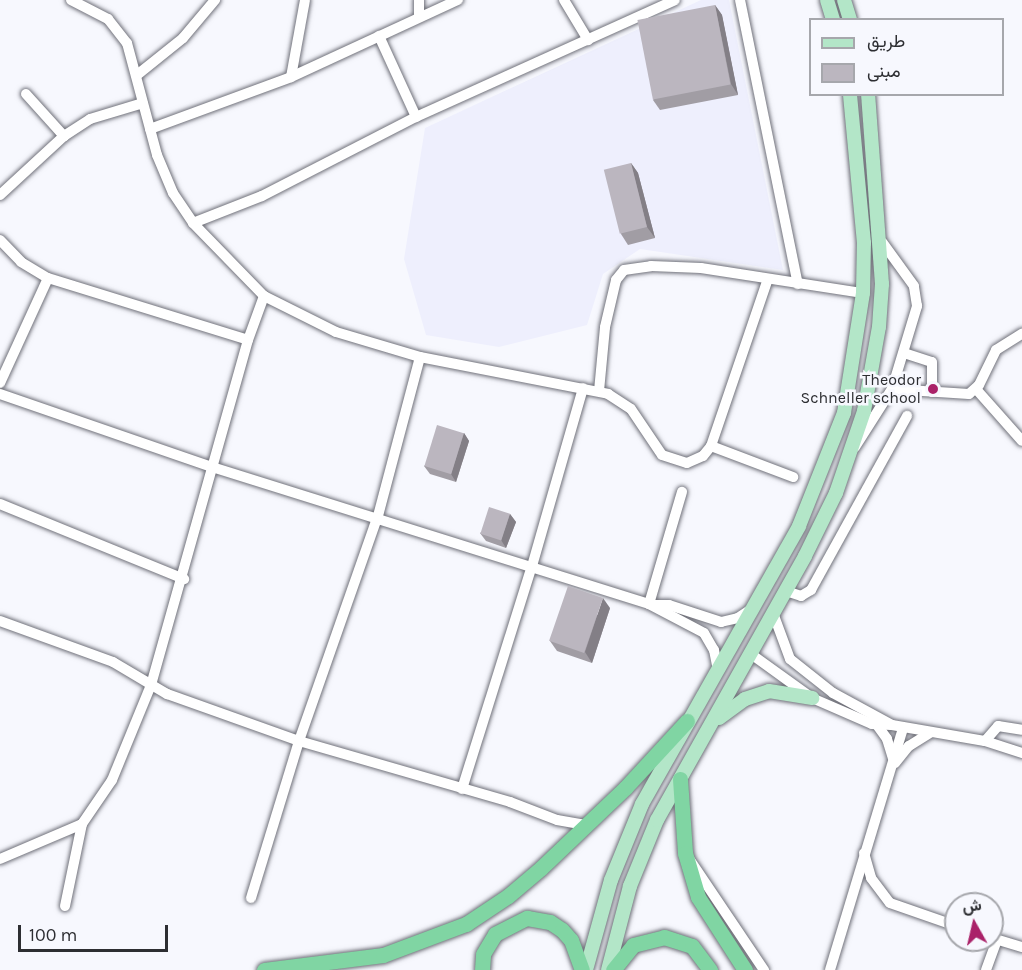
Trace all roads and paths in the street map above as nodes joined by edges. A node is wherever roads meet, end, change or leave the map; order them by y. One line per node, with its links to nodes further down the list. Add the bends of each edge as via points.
1 (71, 0): 16 (street, via 117,27 127,43)
2 (215, 0): 16 (street, via 183,38)
3 (305, 0): 17 (street)
4 (419, 0): 11 (street)
5 (458, 0): 11 (street)
6 (564, 0): 15 (street)
7 (675, 0): 15 (street)
8 (740, 0): 31 (street)
9 (827, 0): 12 (main road)
10 (844, 0): 13 (main road)
11 (419, 17): 14 (street)
12 (832, 18)
13 (849, 18)
14 (379, 36): 17 (street); 22 (street)
15 (588, 40): 22 (street)
16 (137, 75): 21 (street)
17 (291, 77): 23 (street)
18 (26, 94): 24 (street)
19 (850, 96): 32 (main road, via 863,233)
20 (868, 96): 28 (main road)
21 (143, 103): 23 (street); 24 (street, via 100,115)
22 (416, 117): 26 (street, via 262,196)
23 (150, 129): 26 (street, via 168,183)
24 (64, 136): 25 (street)
25 (0, 195)
26 (193, 223): 33 (street)
27 (0, 240): 29 (street, via 21,262)
28 (882, 242): 36 (street, via 909,278 917,296 916,316); 48 (main road, via 873,369)
29 (48, 278): 35 (street); 38 (street)
30 (768, 279): 31 (street); 42 (street, via 680,266 624,270 616,280 605,327); 47 (street)
31 (798, 284): 32 (street)
32 (863, 292): 58 (main road, via 853,373 831,452 799,526)
33 (264, 296): 35 (street); 37 (street, via 336,332)
34 (1022, 334): 41 (street, via 996,350)
35 (248, 340): 49 (street)
36 (904, 353): 40 (street); 43 (street, via 932,362)
37 (420, 357): 39 (street); 53 (street)
38 (0, 383)
39 (583, 388): 42 (street); 54 (street)
40 (892, 389): 43 (street); 48 (street)
41 (976, 389): 43 (street, via 965,395); 46 (street)
42 (599, 391): 47 (street, via 631,409 657,449 669,460 695,460)
43 (932, 393)
44 (0, 394): 49 (street)
45 (907, 416): 56 (street, via 810,590 801,596)
46 (1022, 441)
47 (711, 447): 50 (street)
48 (851, 452): 56 (main road, via 831,503)
49 (212, 467): 53 (street); 55 (street)
50 (793, 477)
51 (682, 492): 57 (street)
52 (0, 504): 55 (street)
53 (378, 516): 54 (street); 72 (street)
54 (532, 566): 57 (street); 77 (street)
55 (184, 579): 64 (street)
56 (786, 591): 59 (main road)
57 (651, 604): 58 (street, via 669,605 721,622 738,618); 63 (street, via 704,633 714,650)
58 (753, 608): 61 (main road)
59 (773, 614): 62 (main road); 68 (street, via 784,649 799,668 833,693)
60 (0, 621): 64 (street, via 106,659)
61 (734, 643): 62 (main road); 63 (main road)
62 (751, 654): 65 (street); 69 (main road)
63 (718, 670): 66 (main road)
64 (151, 685): 72 (street); 79 (street, via 112,780)
65 (812, 698): 67 (street); 69 (main road, via 784,691 760,693 735,704)
66 (687, 721): 80 (highway); 93 (main road, via 620,853)
67 (877, 725): 68 (street); 75 (street, via 887,739)
68 (897, 727): 71 (street); 75 (street)
69 (707, 730): 76 (main road)
70 (1022, 730): 73 (street, via 998,726)
71 (930, 733): 73 (street); 75 (street, via 909,747)
72 (299, 741): 77 (street); 85 (street)
73 (985, 741): 74 (street)
74 (1022, 753)
75 (893, 765): 83 (street)
76 (680, 779): 82 (highway); 94 (main road, via 642,852)
77 (462, 789): 78 (street)
78 (556, 820): 80 (street); 81 (street)
79 (82, 824): 84 (street); 86 (street)
80 (586, 825): 81 (highway)
81 (564, 845): 91 (highway, via 508,896 440,935 383,955)
82 (685, 853): 97 (highway, via 709,919); 98 (street)
83 (864, 853): 87 (street, via 871,878 890,903); 99 (street)
84 (0, 859)
85 (251, 898)
86 (65, 906)
87 (944, 922)
88 (1004, 942): 89 (street)
89 (1022, 947)
90 (991, 952): 100 (street)
91 (264, 970)
92 (482, 970): 93 (highway, via 483,954 495,934 526,918 550,922 561,930 571,940)
93 (584, 970)
94 (608, 970)
95 (612, 970): 96 (highway, via 633,945 664,937 692,946)
96 (710, 970)
97 (745, 970)
98 (764, 970)
99 (830, 970)
100 (986, 970)

